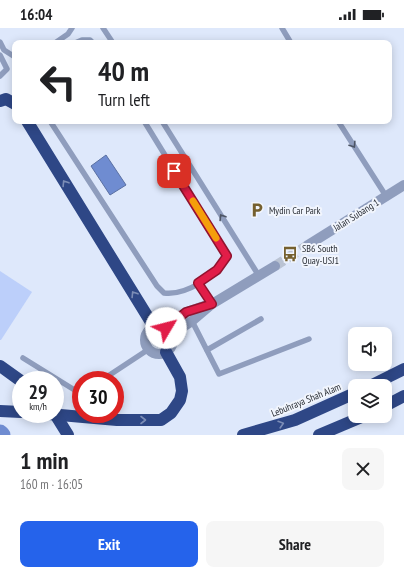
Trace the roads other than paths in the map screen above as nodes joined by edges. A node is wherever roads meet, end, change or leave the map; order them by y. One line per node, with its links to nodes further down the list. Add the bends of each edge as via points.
1 (72, 28): 4 (lane)
2 (103, 28): 5 (lane)
3 (282, 28): 6 (lane)
4 (59, 40)
5 (111, 40)
6 (289, 40)
7 (0, 42): 9 (lane, via 4,50)
8 (0, 55): 10 (lane, via 7,69)
9 (12, 55)
10 (0, 76)
11 (0, 101): 12 (highway, via 6,99)
12 (12, 102)
13 (29, 124): 27 (highway, one-way to 13)
14 (52, 124): 23 (lane, via 164,293 181,292)
15 (146, 124): 23 (lane, via 227,256 217,270)
16 (164, 124): 22 (lane, one-way to 16)
17 (340, 124): 19 (lane, one-way to 19)
18 (404, 185): 19 (street, Jalan Subang 1)
19 (386, 196): 20 (street, Jalan Subang 1)
20 (308, 245)
21 (275, 266): 22 (street)
22 (259, 276): 24 (street)
23 (198, 283): 24 (lane)
24 (212, 304): 26 (street); 27 (street, via 186,312)
25 (261, 319): 30 (lane)
26 (192, 321): 27 (street); 30 (lane)
27 (164, 330): 29 (street, via 148,332 146,339); 31 (street, via 172,346)
28 (309, 339): 30 (lane, via 219,374)
29 (149, 349): 31 (street, via 155,353); 36 (lane)
30 (207, 350)
31 (166, 352): 46 (highway, one-way to 31, via 117,420 161,420 172,413 182,391 180,377)
32 (23, 358): 40 (lane)
33 (404, 360): 38 (highway)
34 (0, 366): 37 (highway)
35 (404, 368): 39 (highway)
36 (116, 371)
37 (12, 375)
38 (380, 379)
39 (383, 379)
40 (72, 388)
41 (348, 396): 50 (highway, Lebuhraya Shah Alam, one-way to 41, via 295,420)
42 (404, 397): 43 (highway)
43 (392, 403)
44 (0, 411): 45 (highway)
45 (12, 412)
46 (64, 415)
47 (61, 423): 49 (highway, bridge)
48 (348, 423): 51 (highway)
49 (68, 435)
50 (243, 435)
51 (319, 435)

